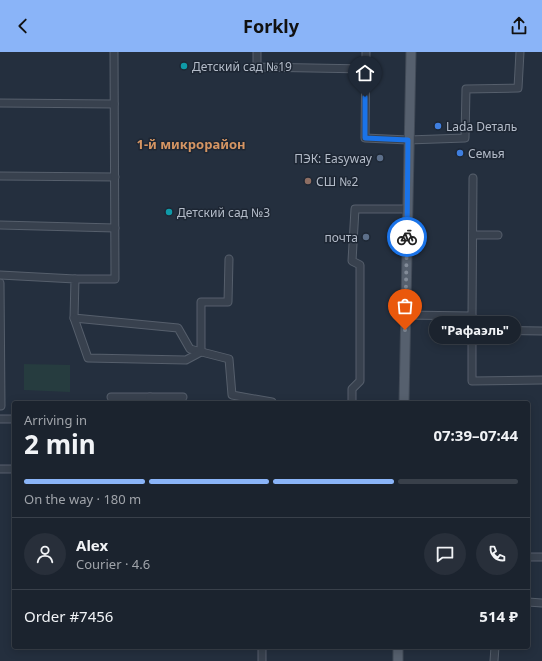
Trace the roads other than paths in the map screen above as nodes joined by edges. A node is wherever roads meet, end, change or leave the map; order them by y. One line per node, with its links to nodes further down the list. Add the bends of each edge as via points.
1 (114, 52): 8 (street)
2 (257, 52): 6 (street, via 257,67)
3 (366, 52): 6 (street)
4 (411, 52): 9 (main road)
5 (520, 52): 9 (street, via 518,88 466,89 465,138)
6 (366, 69): 9 (street, via 365,138)
7 (0, 103): 8 (street)
8 (114, 104): 11 (street)
9 (408, 140): 13 (main road)
10 (0, 176): 11 (street)
11 (115, 177): 15 (street)
12 (473, 178): 17 (street)
13 (407, 209): 22 (main road); 35 (street, via 355,209 352,261 360,265 360,381 352,389)
14 (0, 225): 15 (street)
15 (115, 228): 20 (street, via 115,280)
16 (498, 234): 17 (street)
17 (473, 235): 23 (street)
18 (229, 259): 27 (street, via 228,302 201,302)
19 (0, 275): 20 (street)
20 (75, 279): 24 (street)
21 (0, 283): 37 (street)
22 (406, 315): 23 (street); 36 (main road)
23 (472, 316): 25 (street)
24 (74, 318): 27 (street, via 178,328 190,349); 27 (street, via 88,358 186,360)
25 (472, 330): 26 (street); 28 (street, via 472,381)
26 (542, 331)
27 (200, 352): 29 (street, via 230,359)
28 (542, 380)
29 (232, 395): 33 (street); 34 (street)
30 (111, 397): 32 (street)
31 (183, 397): 32 (street)
32 (150, 400)
33 (232, 401)
34 (266, 401)
35 (352, 401)
36 (404, 401)
37 (1, 406)
38 (0, 419): 39 (street)
39 (12, 419)
40 (0, 469): 41 (street)
41 (12, 469)
42 (530, 556): 43 (street)
43 (542, 557)
44 (530, 602): 45 (street)
45 (542, 603)
46 (262, 649): 49 (street)
47 (398, 649): 50 (main road)
48 (496, 649): 51 (street)
49 (262, 661)
50 (398, 661)
51 (494, 661)

